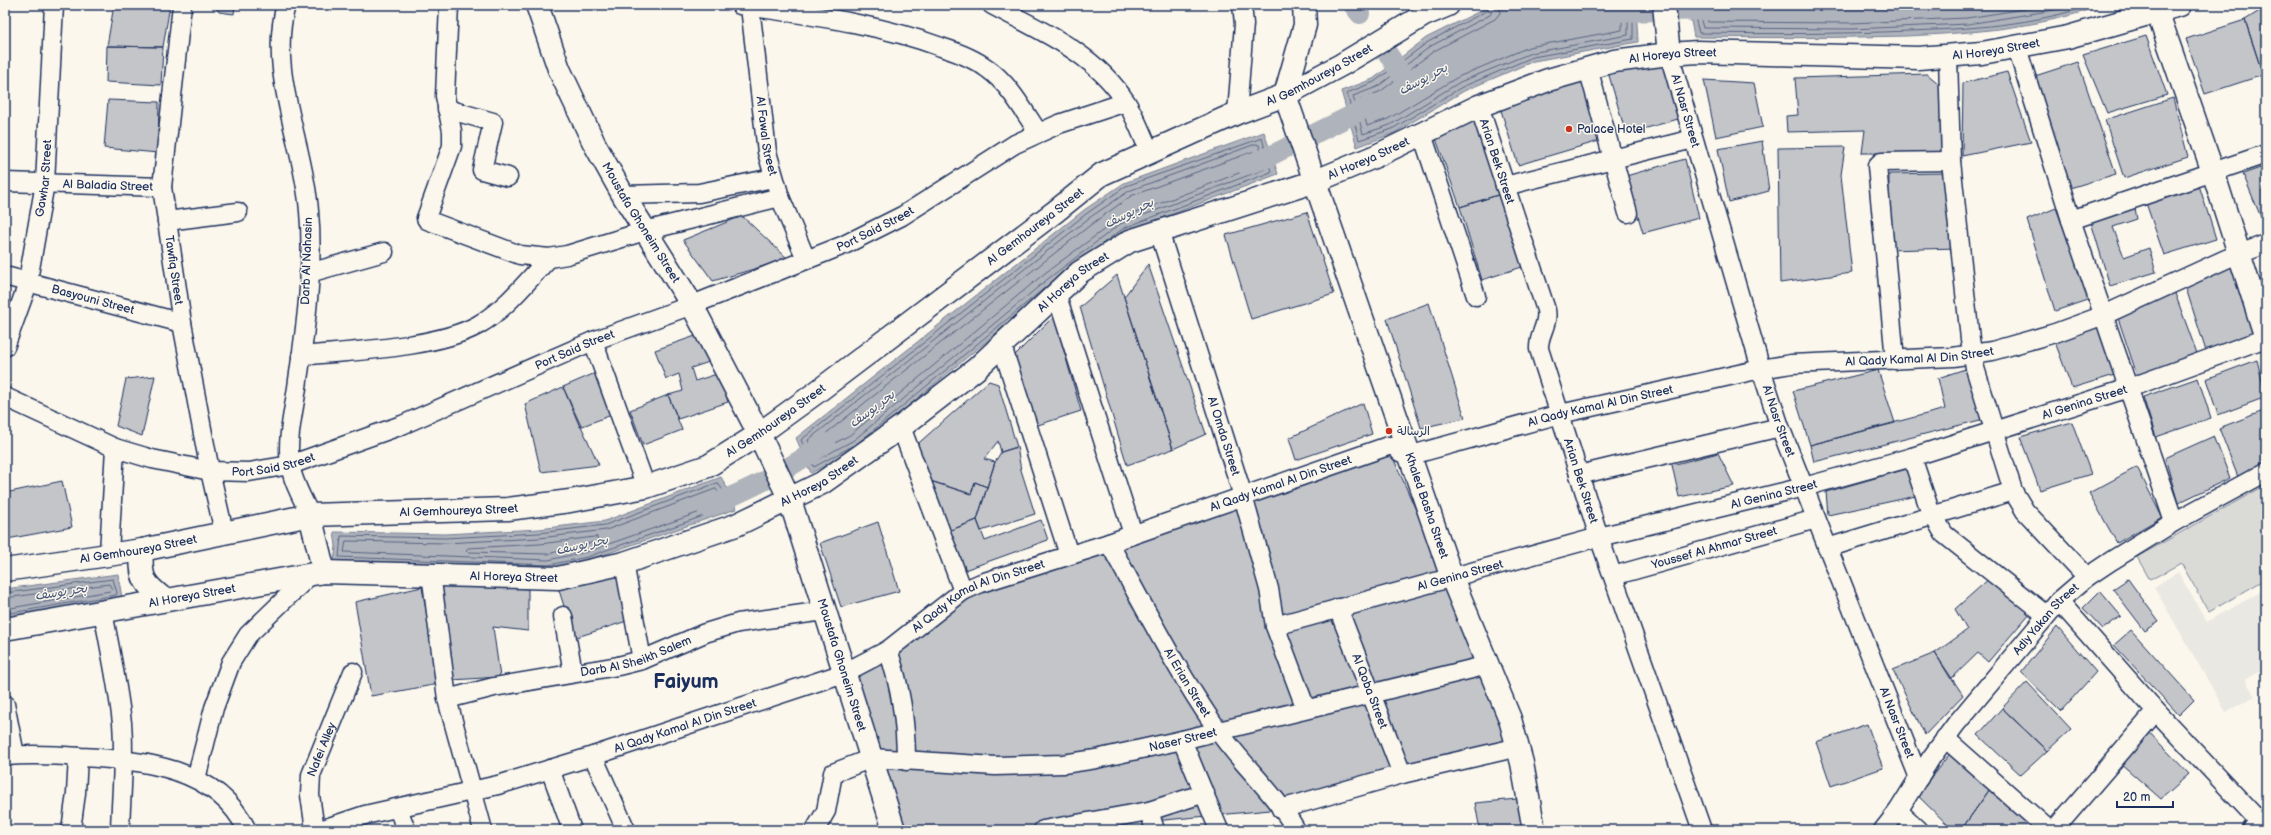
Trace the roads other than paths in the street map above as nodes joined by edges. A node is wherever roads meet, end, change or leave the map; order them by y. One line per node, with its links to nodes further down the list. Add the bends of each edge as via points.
1 (54, 5): 38 (street, Gawhar Street)
2 (182, 5): 40 (street, Tawfiq Street)
3 (286, 5): 54 (street, Darb Al Nahasin, via 280,50 306,189 310,234)
4 (449, 5): 24 (street, via 445,96)
5 (537, 5): 41 (street, Moustafa Ghoneim Street, via 575,106)
6 (992, 5): 22 (street, via 1072,47 1101,72)
7 (1242, 5): 25 (street, via 1244,24)
8 (1304, 5): 21 (street, via 1305,25)
9 (1448, 5): 15 (street, Al Gemhoureya Street)
10 (1664, 5): 18 (street)
11 (2127, 5): 16 (street, via 2121,19)
12 (2180, 5): 14 (street, Al Horeya Street)
13 (745, 6): 26 (street, via 877,28 920,39 957,53 987,68 1006,84); 35 (street, Al Fawal Street, via 762,125)
14 (2156, 8): 16 (street, Al Horeya Street); 33 (street)
15 (1420, 10): 21 (street, Al Gemhoureya Street, via 1341,65)
16 (2115, 24): 17 (street, Al Horeya Street, via 2068,38)
17 (2017, 48): 19 (street, Al Horeya Street); 45 (street)
18 (1668, 54): 19 (street, Al Horeya Street, via 1698,52 1918,58); 20 (street, Al Horeya Street); 28 (street, Al Nasr Street)
19 (1948, 56): 32 (street)
20 (1588, 68): 23 (street, Al Horeya Street); 31 (street)
21 (1285, 95): 25 (street, Al Gemhoureya Street); 36 (street, Khaled Basha Street)
22 (1126, 102): 26 (street, Port Said Street); 29 (street)
23 (1479, 106): 27 (street, Al Horeya Street); 39 (street, Arian Bek Street)
24 (447, 109): 34 (street, via 493,122 482,170); 52 (street, via 452,131 452,146 426,219 520,255)
25 (1237, 113): 29 (street, Al Gemhoureya Street)
26 (1038, 132): 53 (street, Port Said Street, via 993,156 873,232)
27 (1422, 134): 36 (street, Al Horeya Street); 58 (street)
28 (1693, 139): 31 (street); 69 (street, Al Nasr Street)
29 (1150, 152): 76 (street, Al Gemhoureya Street, via 1102,174)
30 (2266, 154): 33 (street)
31 (1613, 159): 39 (street); 44 (street)
32 (1951, 161): 66 (street); 68 (street, via 1881,162 1877,166)
33 (2213, 172): 45 (street); 51 (street)
34 (508, 177)
35 (773, 178): 41 (street, via 699,193); 42 (street, Al Fawal Street)
36 (1316, 181): 48 (street, Al Horeya Street); 78 (street, Khaled Basha Street)
37 (5, 182): 38 (street, Al Baladia Street)
38 (45, 183): 40 (street, Al Baladia Street); 56 (street, Gawhar Street)
39 (1506, 186): 72 (street, Arian Bek Street, via 1546,310 1547,320 1539,349)
40 (162, 187): 46 (street, Tawfiq Street)
41 (623, 195): 47 (street, Moustafa Ghoneim Street)
42 (780, 197): 47 (street); 53 (street, Al Fawal Street)
43 (238, 212): 46 (street)
44 (1628, 213)
45 (2071, 220): 60 (street)
46 (167, 221): 61 (street, Tawfiq Street)
47 (645, 231): 52 (street); 59 (street, Moustafa Ghoneim Street)
48 (1160, 231): 57 (street, Al Horeya Street, via 1130,241 1104,256); 87 (street, Al Omda Street)
49 (2266, 244): 51 (street, Al Qady Kamal Al Din Street)
50 (384, 252): 54 (street)
51 (2239, 254): 60 (street, Al Qady Kamal Al Din Street); 62 (street)
52 (549, 258): 67 (street, via 500,310 478,325 457,334 422,342)
53 (806, 259): 59 (street, Port Said Street)
54 (309, 273): 67 (street, Darb Al Nahasin)
55 (5, 276): 56 (street, Basyouni Street)
56 (28, 281): 61 (street, Basyouni Street); 65 (street, Gawhar Street)
57 (1056, 293): 64 (street, Al Horeya Street); 94 (street)
58 (1476, 296)
59 (692, 305): 63 (street, Port Said Street); 76 (street, Moustafa Ghoneim Street)
60 (2104, 315): 66 (street, Al Qady Kamal Al Din Street, via 2055,333); 70 (street)
61 (182, 322): 81 (street, Tawfiq Street)
62 (2266, 338): 70 (street, Al Genina Street)
63 (593, 341): 80 (street, Port Said Street, via 402,425); 84 (street)
64 (1002, 346): 73 (street, Al Horeya Street); 100 (street)
65 (5, 347)
66 (1972, 354): 68 (street, Al Qady Kamal Al Din Street); 75 (street)
67 (301, 356): 80 (street, Darb Al Nahasin, via 290,440)
68 (1895, 360): 69 (street, Al Qady Kamal Al Din Street, via 1791,364)
69 (1760, 369): 72 (street, Al Qady Kamal Al Din Street); 74 (street, Al Nasr Street)
70 (2128, 388): 75 (street, Al Genina Street); 92 (street)
71 (5, 397): 77 (street, Port Said Street)
72 (1560, 414): 78 (street, Al Qady Kamal Al Din Street); 83 (street, Arian Bek Street)
73 (900, 427): 88 (street, Al Horeya Street, via 822,483); 108 (street)
74 (1780, 427): 83 (street); 85 (street, Al Nasr Street)
75 (1994, 431): 79 (street, Al Genina Street); 86 (street)
76 (759, 434): 84 (street, Al Gemhoureya Street, via 708,466); 88 (street, Moustafa Ghoneim Street)
77 (115, 448): 81 (street, Port Said Street); 99 (street)
78 (1408, 456): 87 (street, Al Qady Kamal Al Din Street, via 1394,446 1388,446); 107 (street, Khaled Basha Street)
79 (1912, 457): 85 (street, Al Genina Street); 90 (street)
80 (290, 465): 81 (street, Port Said Street, via 249,472); 89 (street, Darb Al Nahasin)
81 (210, 471): 93 (street, Tawfiq Street)
82 (2266, 472): 92 (street, Adly Yakan Street)
83 (1579, 474): 95 (street, Arian Bek Street)
84 (646, 487): 89 (street, Al Gemhoureya Street, via 508,509)
85 (1804, 487): 91 (street, Al Nasr Street); 95 (street, Al Genina Street)
86 (2013, 491): 90 (street); 106 (street, via 2025,511)
87 (1243, 496): 94 (street, Al Qady Kamal Al Din Street); 116 (street, Al Omda Street, via 1269,588)
88 (790, 500): 101 (street, Al Horeya Street, via 736,525); 112 (street, Moustafa Ghoneim Street)
89 (310, 515): 93 (street, Al Gemhoureya Street); 103 (street)
90 (1933, 516): 97 (street); 114 (street, via 1951,542)
91 (1816, 519): 97 (street, Al Nasr Street); 105 (street, Youssef Al Ahmar Street)
92 (2174, 522): 106 (street, Adly Yakan Street)
93 (224, 532): 98 (street, Al Gemhoureya Street)
94 (1133, 534): 96 (street, Al Qady Kamal Al Din Street)
95 (1599, 537): 105 (street, Arian Bek Street); 107 (street, Al Genina Street)
96 (1109, 543): 100 (street, Al Qady Kamal Al Din Street); 129 (street, Al Erian Street, via 1183,678)
97 (1827, 548): 141 (street, Al Nasr Street)
98 (142, 550): 99 (street, Al Gemhoureya Street); 109 (street, via 141,566 145,582)
99 (109, 553): 102 (street, Al Gemhoureya Street)
100 (1069, 555): 108 (street, Al Qady Kamal Al Din Street, via 1002,575)
101 (624, 563): 104 (street, Al Horeya Street, via 558,578); 119 (street)
102 (5, 570)
103 (318, 573): 104 (street, Al Horeya Street); 109 (street, Al Horeya Street); 142 (street, via 248,635 231,662 214,708)
104 (431, 573): 125 (street)
105 (1612, 576): 166 (street, Arian Bek Street)
106 (2087, 577): 110 (street, Adly Yakan Street)
107 (1452, 578): 111 (street, Al Genina Street); 120 (street, Khaled Basha Street)
108 (963, 592): 118 (street, Al Qady Kamal Al Din Street)
109 (165, 600): 113 (street, Al Horeya Street)
110 (2059, 601): 114 (street, Adly Yakan Street); 128 (street)
111 (1338, 608): 116 (street, Al Genina Street); 124 (street, Al Qoba Street)
112 (824, 611): 119 (street, Darb Al Sheikh Salem, via 722,627); 122 (street, Moustafa Ghoneim Street)
113 (103, 612): 117 (street, Al Horeya Street); 137 (street, via 119,695)
114 (2046, 615): 130 (street, Adly Yakan Street)
115 (563, 616): 123 (street)
116 (1274, 626): 127 (street, Al Omda Street)
117 (5, 629)
118 (888, 650): 122 (street, Al Qady Kamal Al Din Street); 138 (street, via 903,704)
119 (642, 660): 123 (street, Darb Al Sheikh Salem)
120 (1488, 664): 124 (street, Naser Street); 132 (street, Khaled Basha Street)
121 (353, 672): 153 (street, Nafei Alley, via 311,775 310,796)
122 (844, 672): 134 (street, Al Qady Kamal Al Din Street); 136 (street, Moustafa Ghoneim Street)
123 (573, 673): 125 (street, Darb Al Sheikh Salem, via 494,687)
124 (1372, 693): 127 (street, Naser Street); 140 (street, Al Qoba Street)
125 (447, 699): 143 (street)
126 (5, 704): 133 (street)
127 (1306, 709): 129 (street, Naser Street)
128 (2156, 711): 149 (street); 170 (street)
129 (1218, 731): 131 (street, Naser Street); 146 (street, Al Erian Street)
130 (1945, 738): 141 (street, Adly Yakan Street); 169 (street)
131 (1182, 740): 138 (street, Naser Street, via 1063,764 995,766); 144 (street)
132 (1519, 747): 140 (street); 165 (street, Khaled Basha Street)
133 (10, 756): 135 (street)
134 (593, 756): 139 (street, Al Qady Kamal Al Din Street); 158 (street)
135 (78, 757): 137 (street); 150 (street)
136 (872, 758): 138 (street, Naser Street); 159 (street, via 833,773 826,811); 160 (street, Moustafa Ghoneim Street)
137 (123, 759): 142 (street, via 166,767); 151 (street)
138 (906, 761)
139 (550, 769): 143 (street, Al Qady Kamal Al Din Street); 157 (street)
140 (1402, 774): 146 (street)
141 (1919, 778): 148 (street, Adly Yakan Street)
142 (196, 779): 152 (street, via 222,795)
143 (472, 792): 145 (street, Al Qady Kamal Al Din Street); 156 (street)
144 (1205, 794): 147 (street); 163 (street)
145 (398, 808): 154 (street, Al Qady Kamal Al Din Street, via 365,815); 155 (street)
146 (1281, 809): 164 (street, Al Erian Street)
147 (1149, 811): 161 (street); 162 (street)
148 (1898, 811): 167 (street, Adly Yakan Street); 168 (street)
149 (2260, 823)
150 (71, 830)
151 (120, 830)
152 (247, 830)
153 (315, 830)
154 (320, 830)
155 (406, 830)
156 (483, 830)
157 (572, 830)
158 (626, 830)
159 (815, 830)
160 (894, 830)
161 (1043, 830)
162 (1155, 830)
163 (1219, 830)
164 (1296, 830)
165 (1534, 830)
166 (1702, 830)
167 (1883, 830)
168 (1919, 830)
169 (2049, 830)
170 (2054, 830)

